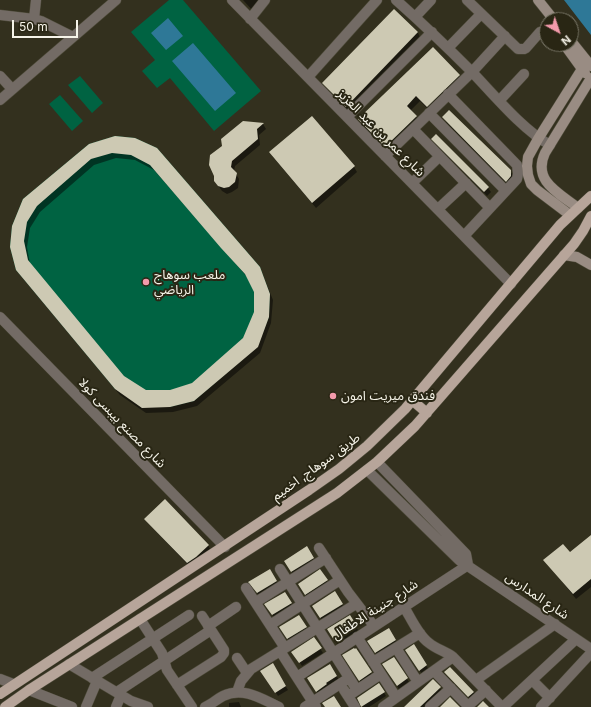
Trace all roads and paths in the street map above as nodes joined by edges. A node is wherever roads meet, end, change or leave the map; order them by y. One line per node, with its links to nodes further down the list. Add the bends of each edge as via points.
1 (36, 0): 16 (street)
2 (116, 0): 21 (street)
3 (232, 0): 17 (street, شارع عمر بن عبد العزيز)
4 (265, 0): 17 (street)
5 (377, 0): 29 (street)
6 (396, 0): 15 (street)
7 (431, 0): 15 (street)
8 (467, 0): 13 (street)
9 (533, 0): 11 (main road)
10 (538, 0): 12 (main road)
11 (541, 12)
12 (548, 12)
13 (481, 14): 20 (street); 22 (street)
14 (0, 15): 16 (street)
15 (415, 17): 18 (street)
16 (34, 19): 21 (street)
17 (250, 19): 29 (street, شارع عمر بن عبد العزيز)
18 (432, 32): 22 (street); 36 (street)
19 (539, 33): 20 (street, via 524,49 518,48)
20 (505, 36): 26 (street)
21 (73, 37): 31 (street)
22 (448, 48): 26 (street)
23 (572, 52): 25 (main road)
24 (578, 52): 25 (main road)
25 (587, 66): 30 (main road); 38 (main road)
26 (472, 72): 32 (street); 34 (street)
27 (524, 74): 34 (street)
28 (0, 76): 31 (street)
29 (308, 77): 36 (street, شارع عمر بن عبد العزيز)
30 (591, 79): 39 (main road)
31 (12, 90): 33 (street)
32 (448, 94): 35 (street); 44 (street, via 517,165 517,179)
33 (0, 100)
34 (499, 101): 38 (street)
35 (429, 113): 37 (street); 44 (street)
36 (347, 117): 40 (street, شارع عمر بن عبد العزيز)
37 (412, 129): 40 (street); 41 (street)
38 (538, 139): 39 (street); 49 (main road, via 528,157 531,184)
39 (550, 145): 47 (main road, via 542,160 542,175 551,187)
40 (385, 156): 42 (street, شارع عمر بن عبد العزيز)
41 (440, 156): 42 (street); 43 (street)
42 (412, 183): 48 (street, شارع عمر بن عبد العزيز)
43 (466, 183): 46 (street); 48 (street)
44 (506, 191): 46 (street)
45 (591, 196): 47 (main road, طريق سوهاج, اخميم)
46 (490, 208): 51 (street)
47 (578, 208): 49 (main road, طريق سوهاج, اخميم)
48 (438, 209): 51 (street, شارع عمر بن عبد العزيز)
49 (570, 216): 54 (main road, طريق سوهاج, اخميم)
50 (591, 220): 52 (main road)
51 (464, 236): 54 (street, شارع عمر بن عبد العزيز)
52 (564, 255): 53 (main road, via 577,257); 57 (main road)
53 (591, 265)
54 (511, 284): 56 (main road, طريق سوهاج, اخميم)
55 (1, 320): 60 (street, شارع مصنع بيبسى كولا)
56 (413, 401): 57 (main road); 60 (main road, طريق سوهاج, اخميم, via 367,446 339,469)
57 (428, 413): 58 (main road)
58 (377, 462): 59 (main road); 63 (street, via 466,554)
59 (367, 470): 63 (street, شارع المدارس, via 455,556); 75 (main road, via 337,493)
60 (224, 547): 106 (main road, طريق سوهاج, اخميم)
61 (320, 548): 62 (street)
62 (326, 558): 65 (street); 66 (street)
63 (468, 565): 72 (street, شارع جنينة الاطفال); 76 (street, شارع المدارس)
64 (280, 569): 66 (street)
65 (340, 580): 69 (street); 70 (street)
66 (288, 582): 68 (street); 69 (street)
67 (246, 588): 68 (street)
68 (256, 602): 77 (street)
69 (302, 604): 77 (street); 80 (street)
70 (356, 604): 78 (street); 80 (street)
71 (236, 607): 79 (street)
72 (404, 607): 78 (street, شارع جنينة الاطفال); 81 (street)
73 (189, 615): 83 (street)
74 (202, 616): 79 (street)
75 (140, 619): 83 (street); 94 (main road)
76 (555, 624): 84 (street, شارع المدارس); 102 (street)
77 (270, 625): 87 (street)
78 (374, 626): 82 (street, شارع جنينة الاطفال)
79 (210, 628): 92 (street); 107 (street, via 224,650 223,655)
80 (317, 628): 87 (street); 88 (street)
81 (420, 633): 85 (street); 90 (street, via 428,643)
82 (357, 637): 88 (street, شارع جنينة الاطفال); 93 (street)
83 (153, 638): 92 (street); 101 (street)
84 (576, 639): 86 (street, شارع المدارس); 103 (street)
85 (396, 648): 93 (street); 104 (street)
86 (591, 648)
87 (283, 649): 96 (street); 98 (street)
88 (333, 653): 98 (street, شارع جنينة الاطفال); 99 (street)
89 (591, 653): 117 (street)
90 (453, 657): 95 (street); 102 (street)
91 (237, 658): 96 (street)
92 (165, 661): 107 (street, via 167,670); 113 (street)
93 (373, 662): 97 (street)
94 (69, 664): 101 (street); 109 (main road)
95 (434, 671): 104 (street); 108 (street)
96 (247, 673): 112 (street, via 240,681)
97 (381, 674): 110 (street); 118 (street)
98 (297, 677): 119 (street)
99 (349, 678): 105 (street); 110 (street)
100 (0, 679): 106 (street)
101 (95, 679): 113 (street); 125 (street)
102 (476, 680): 111 (street)
103 (532, 680): 117 (street); 133 (street)
104 (418, 682): 118 (street)
105 (340, 683): 116 (street); 119 (street)
106 (13, 684): 114 (main road, طريق سوهاج, اخميم)
107 (177, 685): 128 (street)
108 (451, 688): 121 (street); 122 (street)
109 (29, 690): 123 (main road); 124 (street)
110 (357, 690): 116 (street)
111 (486, 690): 122 (street); 133 (street)
112 (236, 692): 115 (street); 120 (street, via 223,696)
113 (119, 693): 126 (street); 127 (street)
114 (0, 694)
115 (255, 695): 129 (street); 130 (street)
116 (348, 696): 131 (street)
117 (550, 698): 134 (street)
118 (396, 702): 132 (street)
119 (311, 705)
120 (208, 706)
121 (432, 706)
122 (469, 706)
123 (5, 707)
124 (72, 707)
125 (86, 707)
126 (116, 707)
127 (148, 707)
128 (192, 707)
129 (255, 707)
130 (279, 707)
131 (355, 707)
132 (383, 707)
133 (503, 707)
134 (541, 707)

